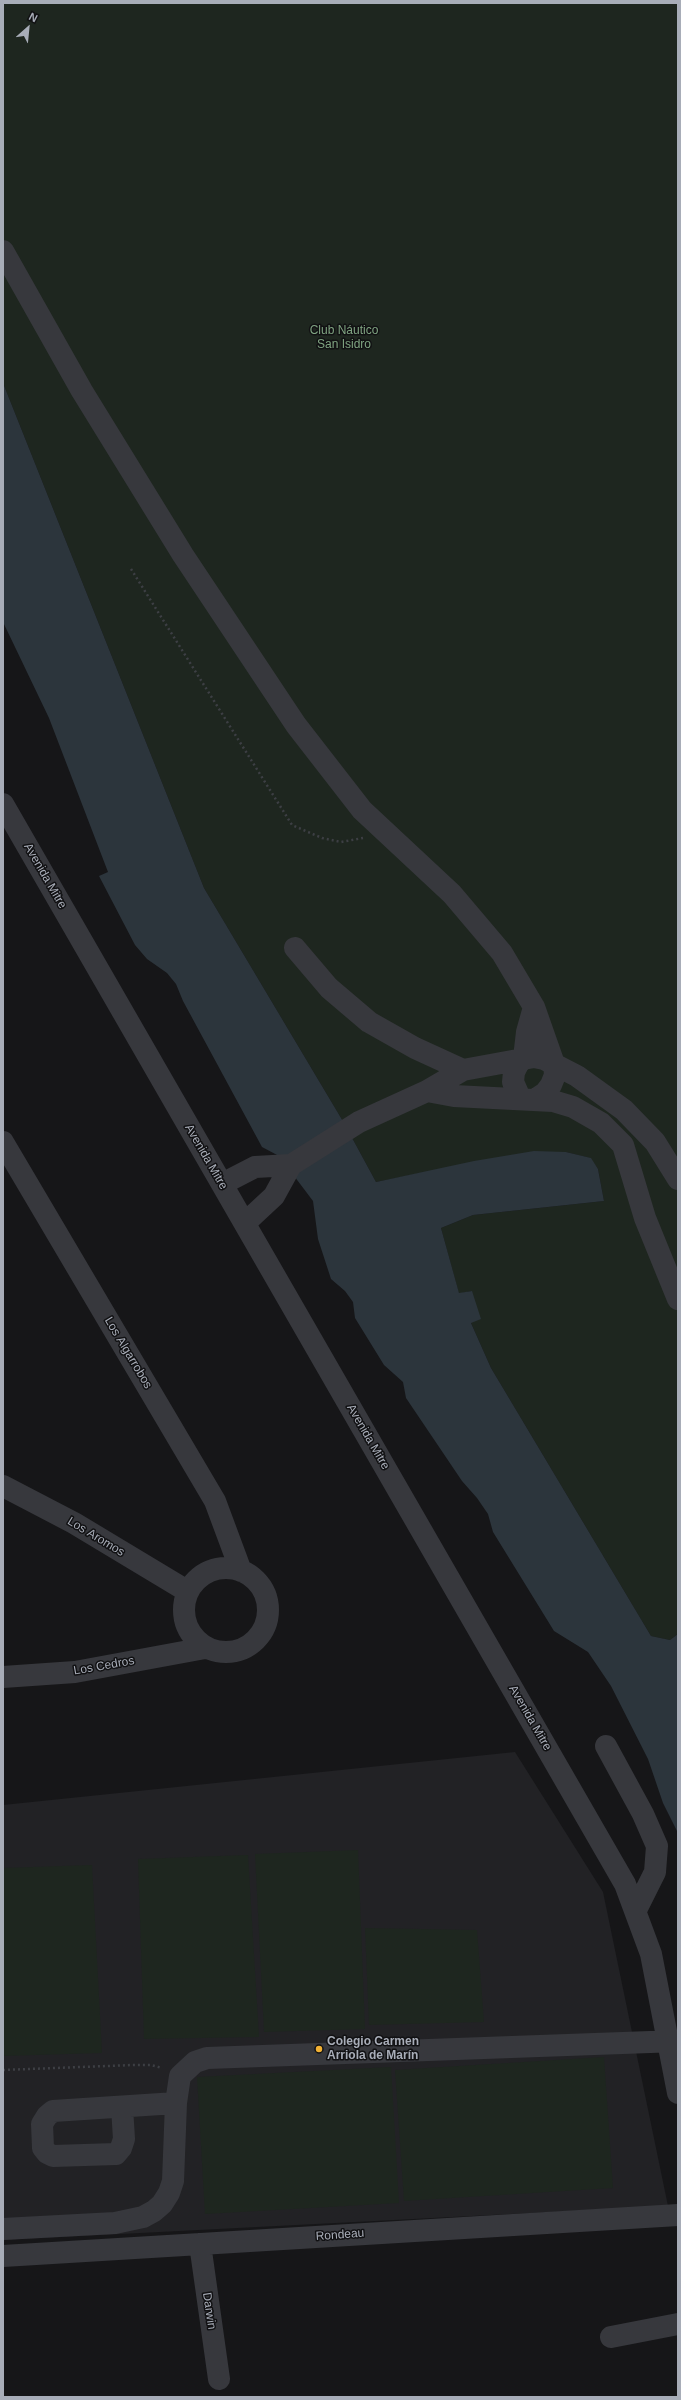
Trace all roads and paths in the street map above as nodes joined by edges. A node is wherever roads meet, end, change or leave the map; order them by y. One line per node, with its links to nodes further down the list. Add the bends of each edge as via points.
1 (3, 250): 4 (street, via 82,391 183,555 296,725 362,810)
2 (131, 569): 4 (path, via 292,825 322,838 341,842)
3 (3, 804): 15 (street, Avenida Mitre)
4 (384, 832): 6 (street, via 452,894 502,953)
5 (295, 948): 9 (street, via 329,988 369,1022 415,1048)
6 (534, 1007): 7 (street, via 527,1032); 8 (street)
7 (524, 1058): 8 (street, via 534,1057); 9 (street); 11 (street, via 518,1064 513,1082)
8 (554, 1064): 11 (street, via 551,1085 545,1093); 14 (street, via 577,1076 624,1110 655,1142)
9 (463, 1070): 10 (street)
10 (427, 1091): 11 (street, via 454,1096); 13 (street, via 359,1122)
11 (528, 1099): 17 (street, via 574,1107 601,1123 623,1145 645,1218)
12 (5, 1147): 19 (street, Los Algarrobos, via 215,1500)
13 (295, 1163): 15 (street, via 255,1167); 16 (street, via 274,1196)
14 (678, 1179)
15 (222, 1184): 16 (street, Avenida Mitre)
16 (245, 1224): 24 (street, Avenida Mitre, via 625,1884)
17 (678, 1299)
18 (3, 1486): 20 (street, Los Aromos, via 74,1523)
19 (241, 1571): 20 (street, Los Cedros, via 216,1569 199,1577); 21 (street, Los Cedros, via 253,1578 262,1588 267,1601 268,1615 264,1628 257,1640 232,1653)
20 (187, 1591): 21 (street, Los Cedros, via 183,1617 194,1640)
21 (205, 1648): 22 (street, Los Cedros, via 75,1672)
22 (3, 1677)
23 (606, 1746): 24 (street, via 643,1814 657,1846 655,1872)
24 (636, 1910): 25 (street, Avenida Mitre, via 651,1954)
25 (674, 2041): 27 (street, via 207,2058 195,2062); 28 (street, Avenida Mitre)
26 (3, 2070): 27 (path, via 151,2065)
27 (180, 2076): 29 (street)
28 (678, 2093)
29 (176, 2103): 30 (street); 32 (street, via 173,2181 169,2193 154,2211 144,2217 115,2223)
30 (122, 2107)
31 (678, 2215): 33 (street, Rondeau)
32 (3, 2229)
33 (200, 2244): 34 (street, Rondeau); 37 (street, Darwin)
34 (3, 2256)
35 (678, 2324): 36 (street)
36 (611, 2337)
37 (219, 2379)

